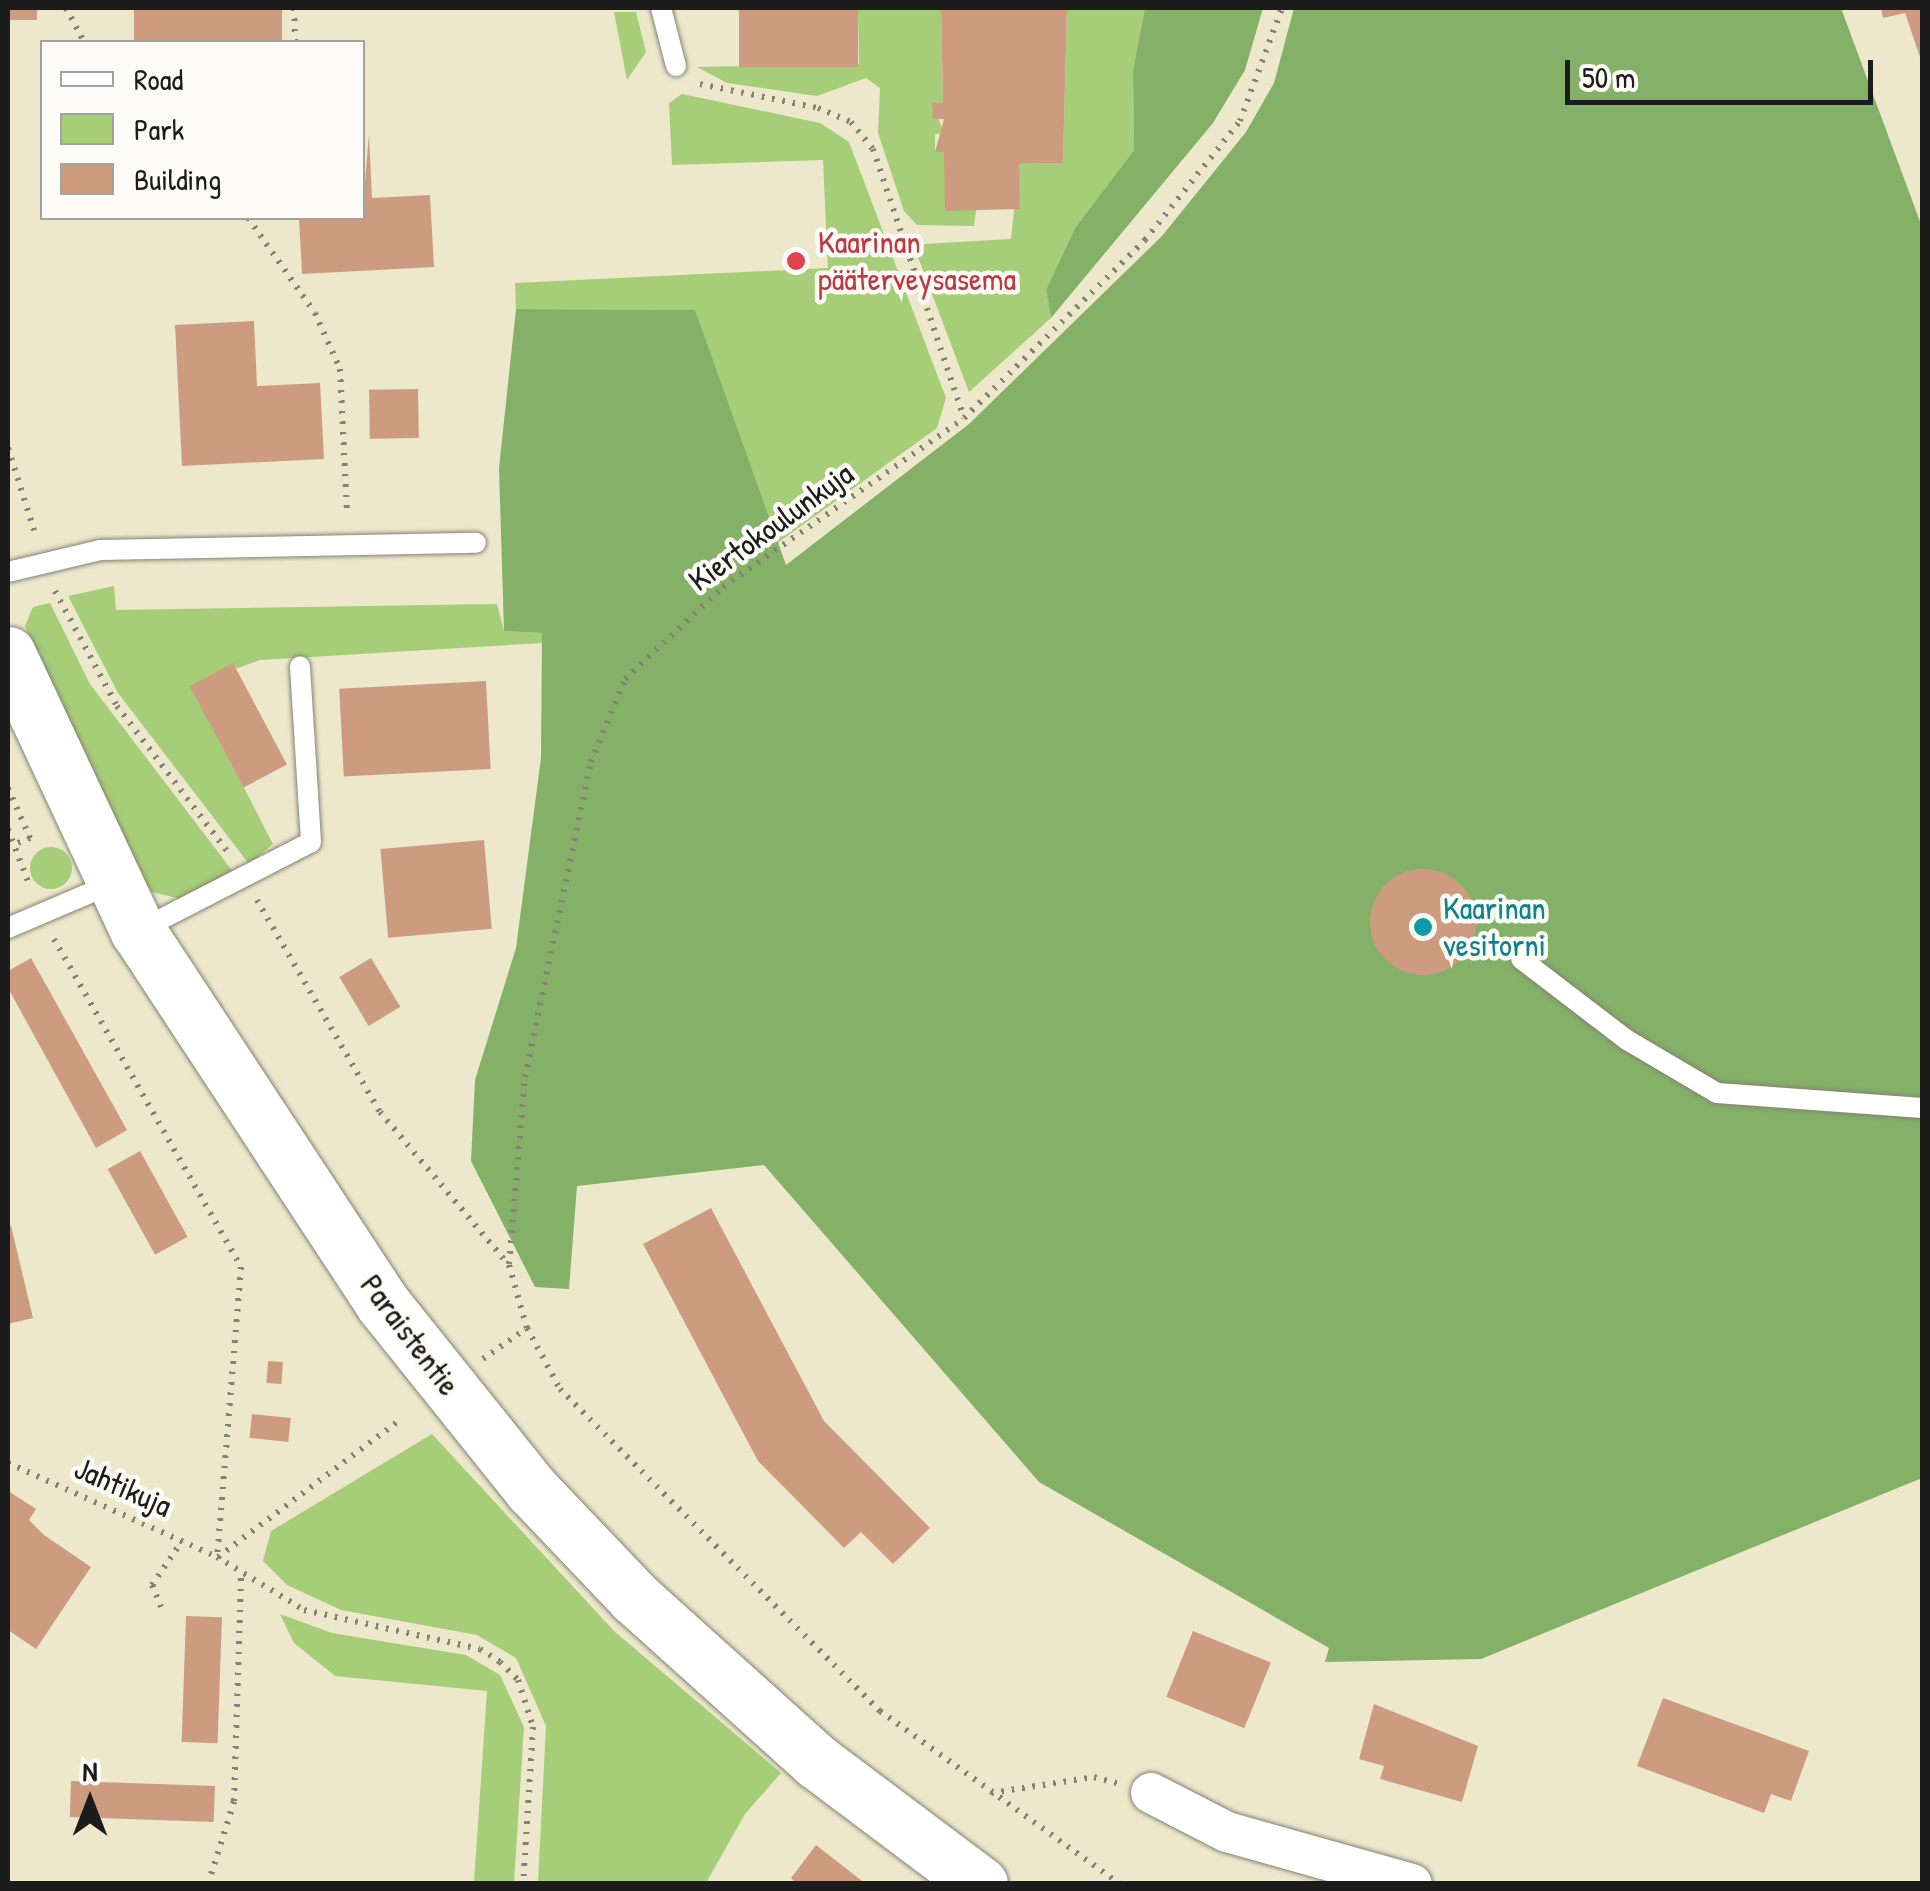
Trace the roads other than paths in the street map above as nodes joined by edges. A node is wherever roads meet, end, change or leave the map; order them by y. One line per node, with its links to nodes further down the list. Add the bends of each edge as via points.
1 (661, 8): 2 (lane)
2 (676, 66)
3 (476, 543): 4 (lane, via 100,550)
4 (8, 572)
5 (8, 654): 7 (main road, Paraistentie)
6 (300, 666): 9 (lane, via 311,842)
7 (111, 884): 8 (lane); 9 (main road, Paraistentie)
8 (8, 928)
9 (138, 931): 13 (main road, Paraistentie, via 384,1304 532,1490 635,1598 816,1761)
10 (1522, 959): 11 (lane, via 1627,1040 1716,1093)
11 (1922, 1108)
12 (1152, 1793): 14 (street, via 1227,1832)
13 (980, 1884)
14 (1412, 1884)

